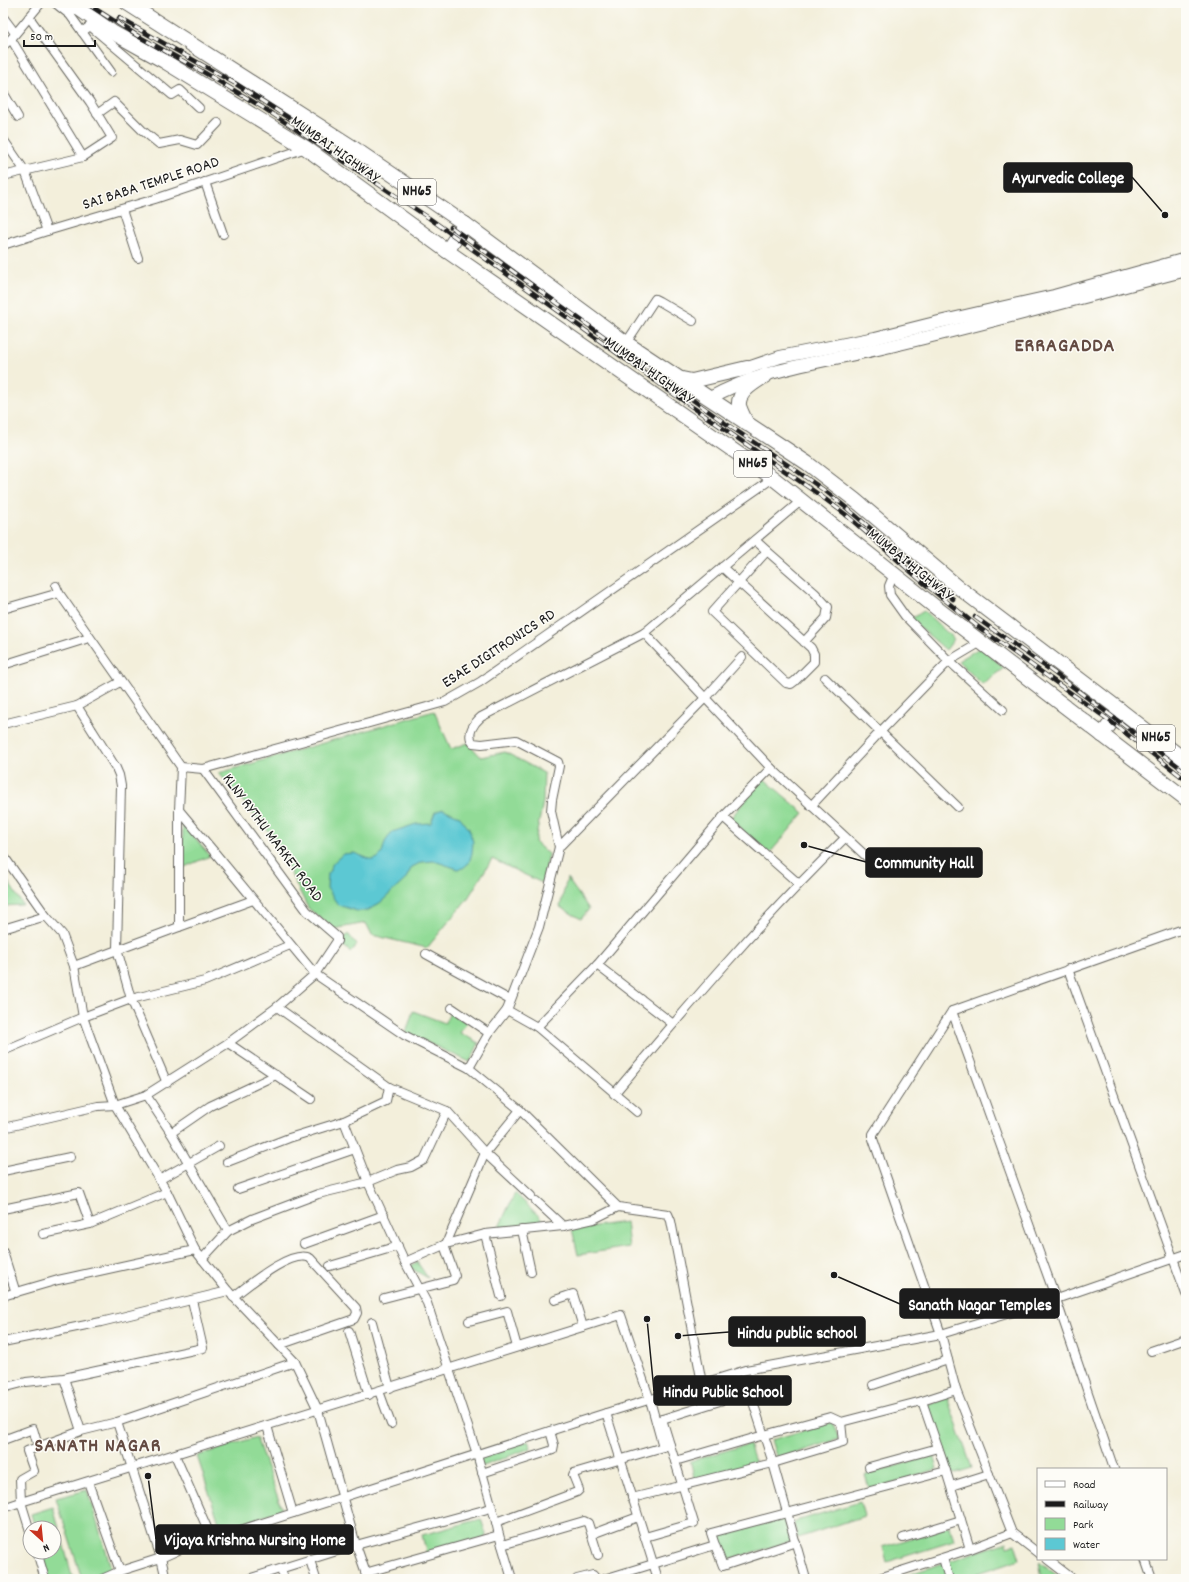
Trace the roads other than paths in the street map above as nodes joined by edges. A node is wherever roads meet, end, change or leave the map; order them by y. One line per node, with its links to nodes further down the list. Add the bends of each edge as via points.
1 (41, 3): 6 (street)
2 (55, 3): 7 (street, via 70,16)
3 (71, 3): 17 (highway, MUMBAI HIGHWAY / NH65, via 112,32)
4 (131, 4): 23 (highway, MUMBAI HIGHWAY / NH65)
5 (3, 17): 8 (street)
6 (30, 17): 8 (street); 13 (street)
7 (82, 32): 10 (street); 12 (street, via 90,26 172,95 180,90)
8 (13, 36): 9 (street); 18 (street)
9 (3, 46)
10 (112, 72)
11 (3, 92): 14 (street)
12 (199, 108)
13 (97, 114): 15 (street, via 114,102 160,144 180,140 197,145); 18 (street, via 112,138)
14 (18, 117)
15 (218, 123)
16 (3, 139): 19 (street)
17 (306, 148): 21 (street, SAI BABA TEMPLE ROAD); 27 (highway, MUMBAI HIGHWAY / NH65)
18 (83, 157): 19 (street)
19 (25, 171): 20 (street); 24 (street)
20 (3, 176)
21 (205, 182): 22 (street, SAI BABA TEMPLE ROAD); 25 (street)
22 (122, 209): 24 (street, SAI BABA TEMPLE ROAD); 28 (street)
23 (465, 224): 27 (highway); 32 (highway, MUMBAI HIGHWAY / NH65)
24 (47, 231): 26 (street, SAI BABA TEMPLE ROAD)
25 (223, 234)
26 (3, 246)
27 (447, 251): 39 (highway, MUMBAI HIGHWAY / NH65)
28 (138, 258)
29 (1186, 259): 33 (main road, via 1054,296 875,338 780,357)
30 (1186, 270): 34 (main road, via 1036,310)
31 (693, 321): 32 (street, via 655,300)
32 (626, 343): 35 (highway, MUMBAI HIGHWAY / NH65)
33 (747, 368): 35 (highway, via 692,381); 36 (main road)
34 (766, 375): 37 (main road, via 723,390); 38 (highway, via 741,396 739,405)
35 (678, 378): 36 (highway, MUMBAI HIGHWAY / NH65)
36 (695, 388): 37 (highway, MUMBAI HIGHWAY / NH65)
37 (710, 398): 38 (highway, MUMBAI HIGHWAY / NH65)
38 (746, 424): 59 (highway, MUMBAI HIGHWAY / NH65, via 807,463 958,587)
39 (773, 478): 40 (highway, MUMBAI HIGHWAY / NH65); 66 (street, ESAE DIGITRONICS RD, via 480,682 445,702)
40 (802, 500): 41 (street); 44 (highway, MUMBAI HIGHWAY / NH65)
41 (755, 540): 42 (street); 43 (street)
42 (767, 551): 45 (street); 49 (street, via 816,593 828,607 826,618)
43 (722, 567): 45 (street); 47 (street)
44 (894, 574): 50 (highway, MUMBAI HIGHWAY / NH65); 52 (street, via 889,586 890,595 905,616)
45 (739, 583): 49 (street); 49 (street, via 712,612 786,683 791,684 814,662 814,654)
46 (3, 609): 48 (street, via 57,589)
47 (644, 633): 56 (street); 73 (street, via 481,717 472,729 473,743 516,740 558,762 551,811)
48 (89, 638): 53 (street); 55 (street)
49 (804, 642)
50 (981, 642): 52 (street); 62 (highway, MUMBAI HIGHWAY / NH65)
51 (742, 657): 56 (street)
52 (949, 661): 58 (street); 61 (street)
53 (3, 665)
54 (825, 678): 61 (street)
55 (120, 682): 57 (street); 64 (street)
56 (704, 698): 65 (street); 73 (street)
57 (77, 706): 60 (street); 83 (street, via 116,768 121,786)
58 (1003, 710)
59 (1120, 710): 62 (highway); 63 (highway, MUMBAI HIGHWAY / NH65)
60 (3, 724)
61 (880, 732): 68 (street); 69 (street)
62 (1102, 735): 67 (highway, MUMBAI HIGHWAY / NH65)
63 (1186, 761)
64 (181, 767): 66 (street, ESAE DIGITRONICS RD); 70 (street)
65 (771, 768): 68 (street); 71 (street)
66 (204, 769): 88 (street, KLNY RYTHU MARKET ROAD, via 307,911 337,936 338,939)
67 (1186, 799)
68 (811, 806): 72 (street)
69 (958, 807)
70 (179, 810): 77 (street); 79 (street)
71 (723, 816): 76 (street); 85 (street)
72 (845, 838): 75 (street); 76 (street)
73 (559, 847): 90 (street, via 539,927)
74 (3, 855): 78 (street)
75 (882, 871)
76 (798, 883): 96 (street)
77 (253, 900): 79 (street); 82 (street)
78 (46, 916): 81 (street); 86 (street, via 62,934)
79 (178, 927): 83 (street)
80 (1186, 928): 87 (street)
81 (3, 929)
82 (290, 945): 88 (street); 89 (street, via 205,981)
83 (117, 949): 86 (street); 89 (street)
84 (426, 954): 90 (street)
85 (598, 965): 96 (street); 97 (street)
86 (74, 966): 95 (street)
87 (1068, 969): 94 (street); 141 (street)
88 (314, 974): 91 (street); 101 (street, via 404,1035)
89 (131, 999): 95 (street); 103 (street)
90 (510, 1000): 93 (street)
91 (277, 1007): 99 (street); 104 (street)
92 (452, 1008): 98 (street)
93 (507, 1010): 97 (street); 98 (street)
94 (952, 1011): 153 (street); 160 (street, via 873,1134)
95 (83, 1018): 100 (street); 108 (street)
96 (673, 1024): 105 (street)
97 (537, 1027): 105 (street)
98 (489, 1033): 101 (street)
99 (228, 1043): 102 (street); 103 (street)
100 (3, 1051)
101 (469, 1068): 109 (street)
102 (276, 1075): 107 (street); 114 (street, via 210,1106)
103 (167, 1083): 106 (street)
104 (389, 1087): 110 (street); 112 (street, via 386,1100)
105 (614, 1094): 111 (street)
106 (146, 1095): 108 (street); 114 (street)
107 (311, 1100)
108 (115, 1105): 113 (street, via 98,1106); 122 (street)
109 (520, 1110): 117 (street); 126 (street)
110 (447, 1111): 117 (street); 123 (street, via 424,1160)
111 (637, 1112)
112 (344, 1121): 116 (street); 119 (street, via 289,1138)
113 (3, 1128)
114 (171, 1133): 120 (street)
115 (219, 1146): 120 (street)
116 (355, 1149): 123 (street); 124 (street)
117 (485, 1153): 130 (street); 136 (street)
118 (70, 1157): 121 (street)
119 (227, 1162)
120 (189, 1163): 122 (street); 132 (street)
121 (3, 1171)
122 (160, 1180): 125 (street)
123 (368, 1182): 128 (street); 132 (street, via 318,1194)
124 (238, 1188)
125 (167, 1192): 129 (street); 138 (street)
126 (618, 1207): 130 (street, via 594,1220); 170 (street, via 668,1214)
127 (3, 1209): 129 (street, via 79,1193)
128 (384, 1215): 135 (street); 137 (street)
129 (90, 1224): 133 (street)
130 (564, 1226): 131 (street)
131 (522, 1230): 134 (street); 145 (street)
132 (228, 1231): 142 (street)
133 (43, 1234)
134 (485, 1234): 136 (street); 151 (street)
135 (304, 1244)
136 (445, 1244): 143 (street); 146 (street, via 454,1278)
137 (398, 1246): 143 (street); 144 (street)
138 (195, 1250): 142 (street); 147 (street, via 58,1280)
139 (3, 1252): 147 (street)
140 (1186, 1254): 141 (street)
141 (1174, 1259): 149 (street); 153 (street)
142 (202, 1260): 148 (street)
143 (405, 1262): 146 (street)
144 (330, 1266)
145 (531, 1272)
146 (419, 1289): 152 (street); 168 (street, via 427,1303)
147 (16, 1293): 150 (street)
148 (231, 1294): 154 (street); 163 (street); 163 (street, via 266,1271 294,1258 305,1256 310,1258 356,1308 357,1314 354,1319)
149 (1186, 1294)
150 (3, 1296)
151 (501, 1296)
152 (384, 1298)
153 (1056, 1299): 160 (street); 200 (street)
154 (192, 1300): 162 (street); 169 (street, via 203,1348)
155 (555, 1300): 158 (street, via 574,1294)
156 (469, 1321): 164 (street, via 507,1311)
157 (372, 1322): 173 (street)
158 (583, 1327): 164 (street); 177 (street, via 621,1315)
159 (349, 1331): 176 (street)
160 (941, 1334): 166 (street); 170 (street, via 746,1370)
161 (1186, 1339): 165 (street)
162 (3, 1342)
163 (279, 1345): 167 (street)
164 (517, 1347): 168 (street)
165 (1151, 1351)
166 (948, 1360): 171 (street); 174 (street)
167 (295, 1362): 179 (street); 182 (street)
168 (449, 1370): 173 (street); 193 (street)
169 (64, 1378): 172 (street, via 26,1382); 186 (street)
170 (702, 1383): 177 (street)
171 (873, 1385)
172 (3, 1388)
173 (390, 1388): 175 (street)
174 (956, 1390): 178 (street); 203 (street)
175 (379, 1391): 176 (street); 184 (street)
176 (369, 1395): 179 (street)
177 (650, 1400): 180 (street); 181 (street)
178 (922, 1401): 183 (street); 192 (street)
179 (318, 1410): 185 (street); 207 (street)
180 (606, 1413): 187 (street); 195 (street)
181 (659, 1420): 188 (street, via 748,1394 751,1396); 191 (street)
182 (116, 1422): 186 (street); 199 (street)
183 (842, 1422): 188 (street, via 830,1417); 197 (street, via 843,1442)
184 (391, 1424)
185 (267, 1426): 194 (street); 213 (street)
186 (82, 1431): 190 (street)
187 (550, 1431): 193 (street); 202 (street, via 553,1450)
188 (764, 1435): 196 (street); 197 (street)
189 (3, 1440): 190 (street, via 33,1429)
190 (38, 1446): 209 (street, via 27,1451 34,1471 20,1479)
191 (666, 1446): 195 (street); 196 (street)
192 (938, 1448): 198 (street); 201 (street)
193 (477, 1454): 202 (street); 207 (street)
194 (175, 1455): 199 (street); 223 (street)
195 (621, 1460): 208 (street); 217 (street, via 573,1474 579,1490 577,1492)
196 (675, 1461): 205 (street)
197 (773, 1463): 205 (street); 212 (street)
198 (869, 1467)
199 (133, 1468): 204 (street); 231 (street)
200 (1114, 1468)
201 (946, 1471): 206 (street); 212 (street)
202 (482, 1473): 211 (street)
203 (989, 1474): 206 (street); 218 (street)
204 (88, 1482): 209 (street); 239 (street)
205 (682, 1486): 208 (street); 221 (street, via 694,1523)
206 (951, 1486): 216 (street)
207 (342, 1497): 213 (street); 225 (street)
208 (632, 1498): 214 (street)
209 (21, 1502): 210 (street); 215 (street)
210 (3, 1508)
211 (491, 1508): 217 (street); 225 (street)
212 (788, 1512): 224 (street); 227 (street, via 711,1533)
213 (294, 1513): 223 (street)
214 (638, 1518): 219 (street); 221 (street)
215 (27, 1520)
216 (961, 1520): 222 (street); 228 (street)
217 (496, 1522): 220 (street)
218 (1012, 1533): 228 (street); 229 (street)
219 (592, 1534): 226 (street, via 588,1523 584,1521); 230 (street)
220 (499, 1535): 226 (street); 240 (street)
221 (644, 1537): 237 (street)
222 (903, 1538)
223 (212, 1539): 231 (street, via 205,1538)
224 (796, 1542): 227 (street, via 723,1566); 252 (street)
225 (356, 1545): 234 (street); 240 (street)
226 (502, 1545): 247 (street)
227 (715, 1545): 237 (street)
228 (970, 1549): 232 (street)
229 (1037, 1551)
230 (598, 1555)
231 (161, 1558): 239 (street); 243 (street)
232 (943, 1558): 253 (street); 254 (street)
233 (39, 1560): 241 (street)
234 (310, 1560): 238 (street); 246 (street)
235 (1048, 1560): 255 (street)
236 (1145, 1560): 256 (street)
237 (652, 1563): 250 (street); 251 (street)
238 (281, 1569): 244 (street); 245 (street)
239 (120, 1571): 242 (street)
240 (366, 1576)
241 (45, 1579)
242 (102, 1579)
243 (166, 1579)
244 (248, 1579)
245 (284, 1579)
246 (316, 1579)
247 (512, 1579)
248 (578, 1579): 249 (street, via 593,1575)
249 (596, 1579)
250 (604, 1579)
251 (658, 1579)
252 (806, 1579)
253 (876, 1579)
254 (949, 1579)
255 (1074, 1579)
256 (1152, 1579)

